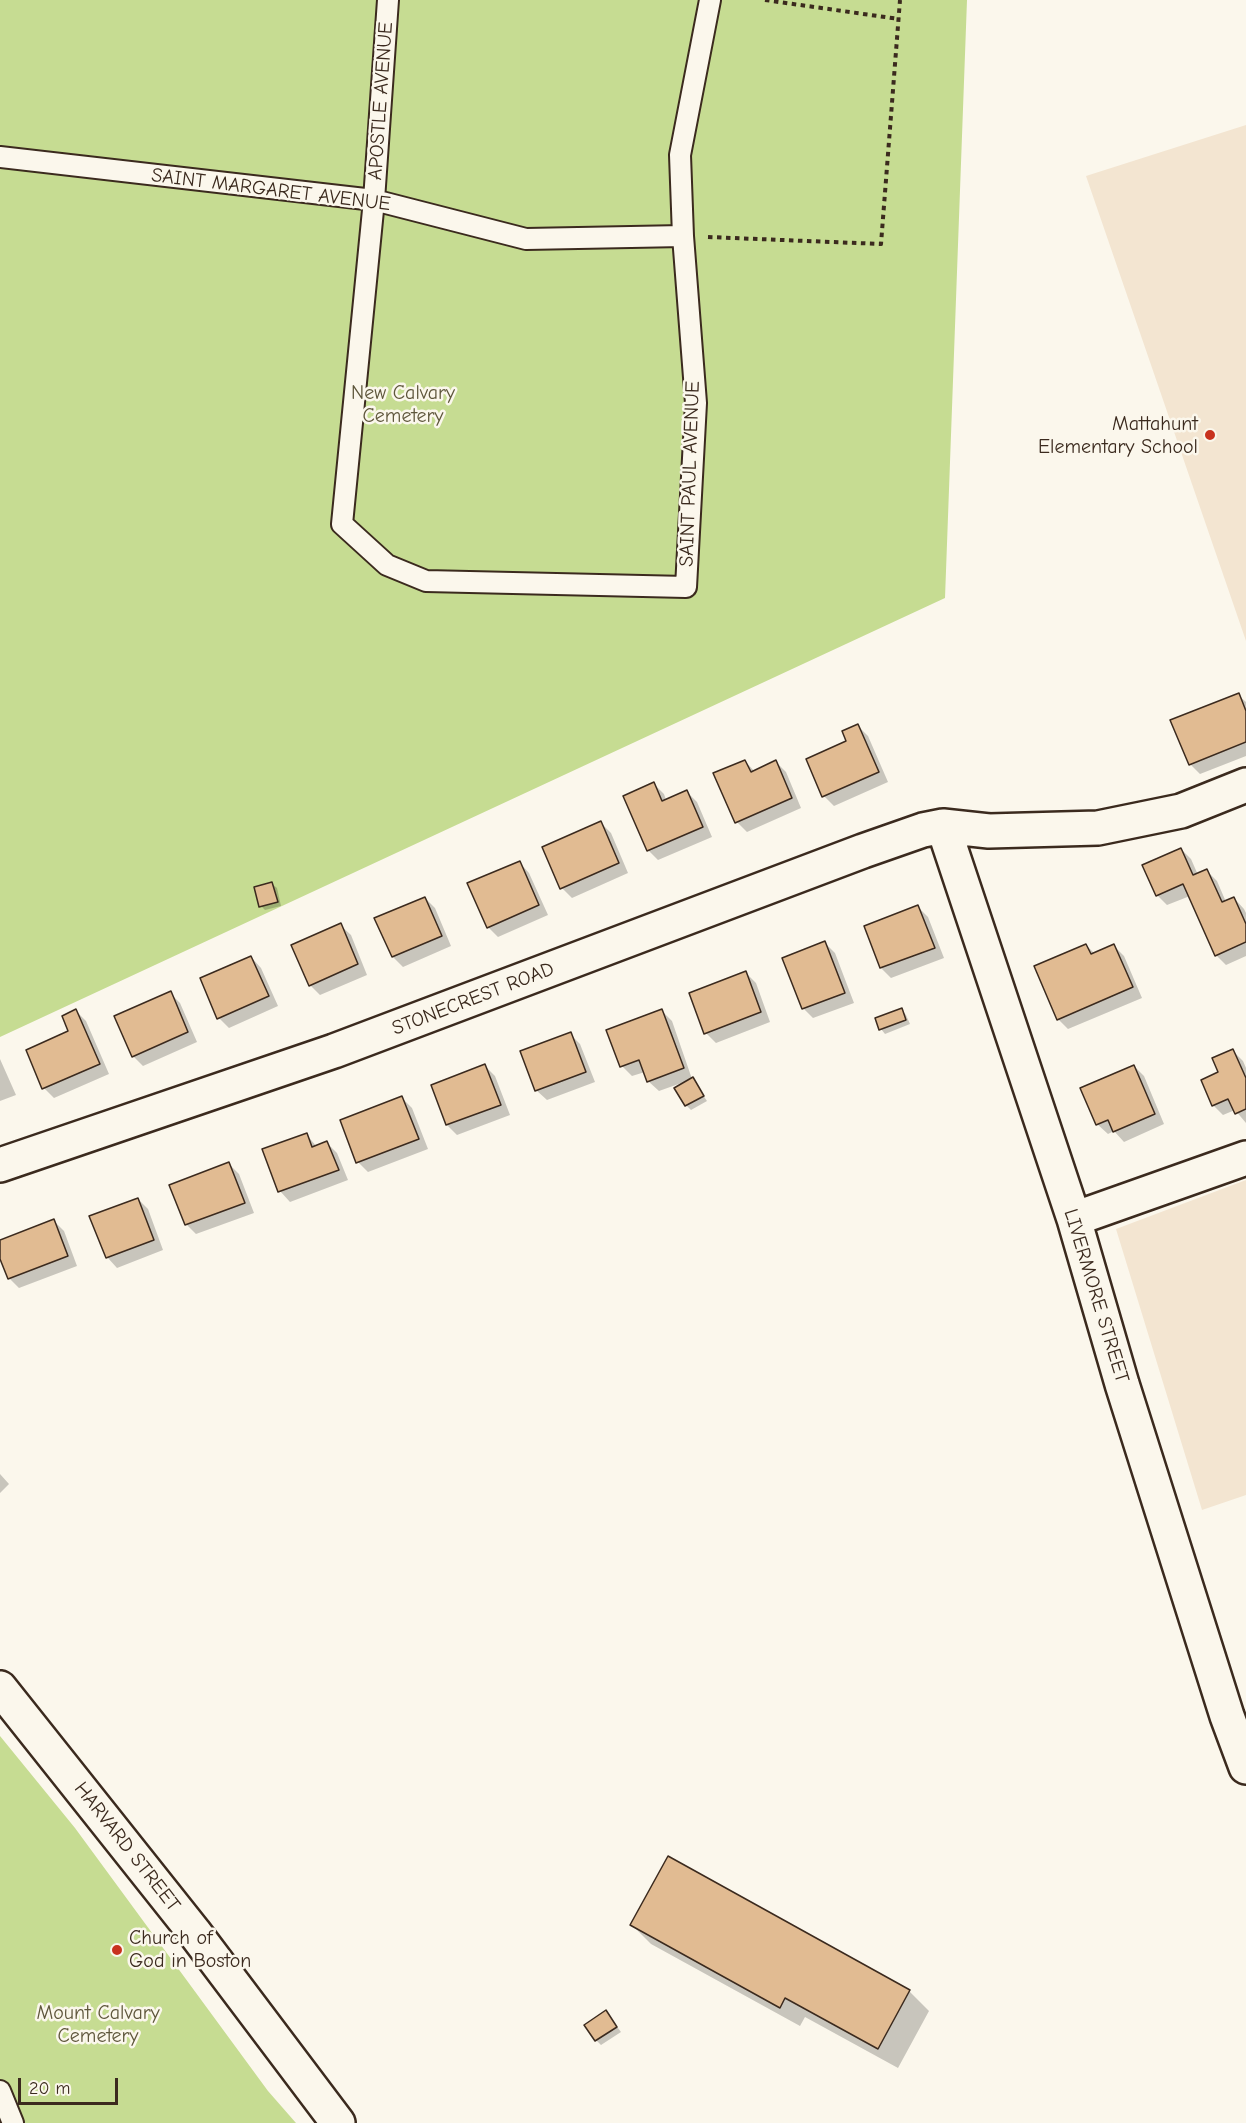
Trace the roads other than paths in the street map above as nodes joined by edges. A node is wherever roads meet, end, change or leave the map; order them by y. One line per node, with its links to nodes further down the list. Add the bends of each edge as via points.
1 (388, 0): 4 (lane, APOSTLE AVENUE)
2 (710, 0): 5 (lane, SAINT PAUL AVENUE, via 680,155)
3 (0, 157): 4 (lane, SAINT MARGARET AVENUE)
4 (374, 200): 5 (lane, SAINT MARGARET AVENUE, via 526,239); 6 (lane, APOSTLE AVENUE)
5 (684, 236): 6 (lane, SAINT PAUL AVENUE, via 696,404 686,587 426,581 387,566)
6 (342, 524)
7 (1246, 784): 8 (street, STONECREST ROAD, via 1181,811 1098,828 1000,831)
8 (943, 826): 10 (street, STONECREST ROAD, via 863,851 334,1051); 11 (street, LIVERMORE STREET)
9 (1246, 1158): 11 (street)
10 (0, 1165)
11 (1074, 1219): 13 (street, LIVERMORE STREET)
12 (0, 1688): 16 (street, HARVARD STREET, via 194,1932)
13 (1246, 1767)
14 (0, 2091): 15 (lane)
15 (13, 2123)
16 (338, 2123)

